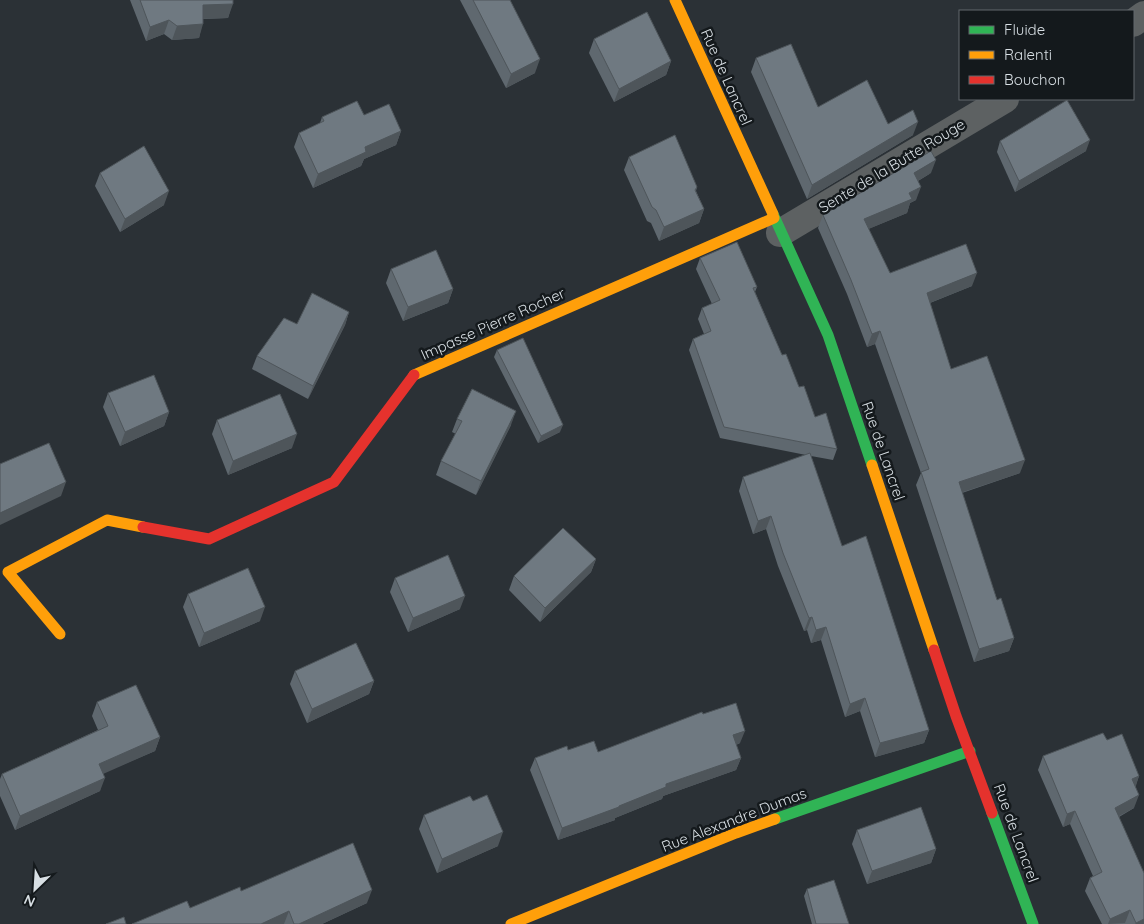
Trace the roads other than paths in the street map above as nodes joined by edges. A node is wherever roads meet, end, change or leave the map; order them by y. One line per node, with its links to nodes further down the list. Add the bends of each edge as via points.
1 (675, 0): 3 (street, Rue de Lancrel)
2 (1003, 100): 3 (street, Sente de la Butte Rouge)
3 (777, 225): 4 (street, Impasse Pierre Rocher, via 415,374 334,482 209,539 107,520 8,572); 5 (street, Rue de Lancrel, via 828,335)
4 (60, 634)
5 (970, 751): 6 (street, Rue Alexandre Dumas, via 736,833); 7 (street, Rue de Lancrel)
6 (511, 924)
7 (1033, 924)

